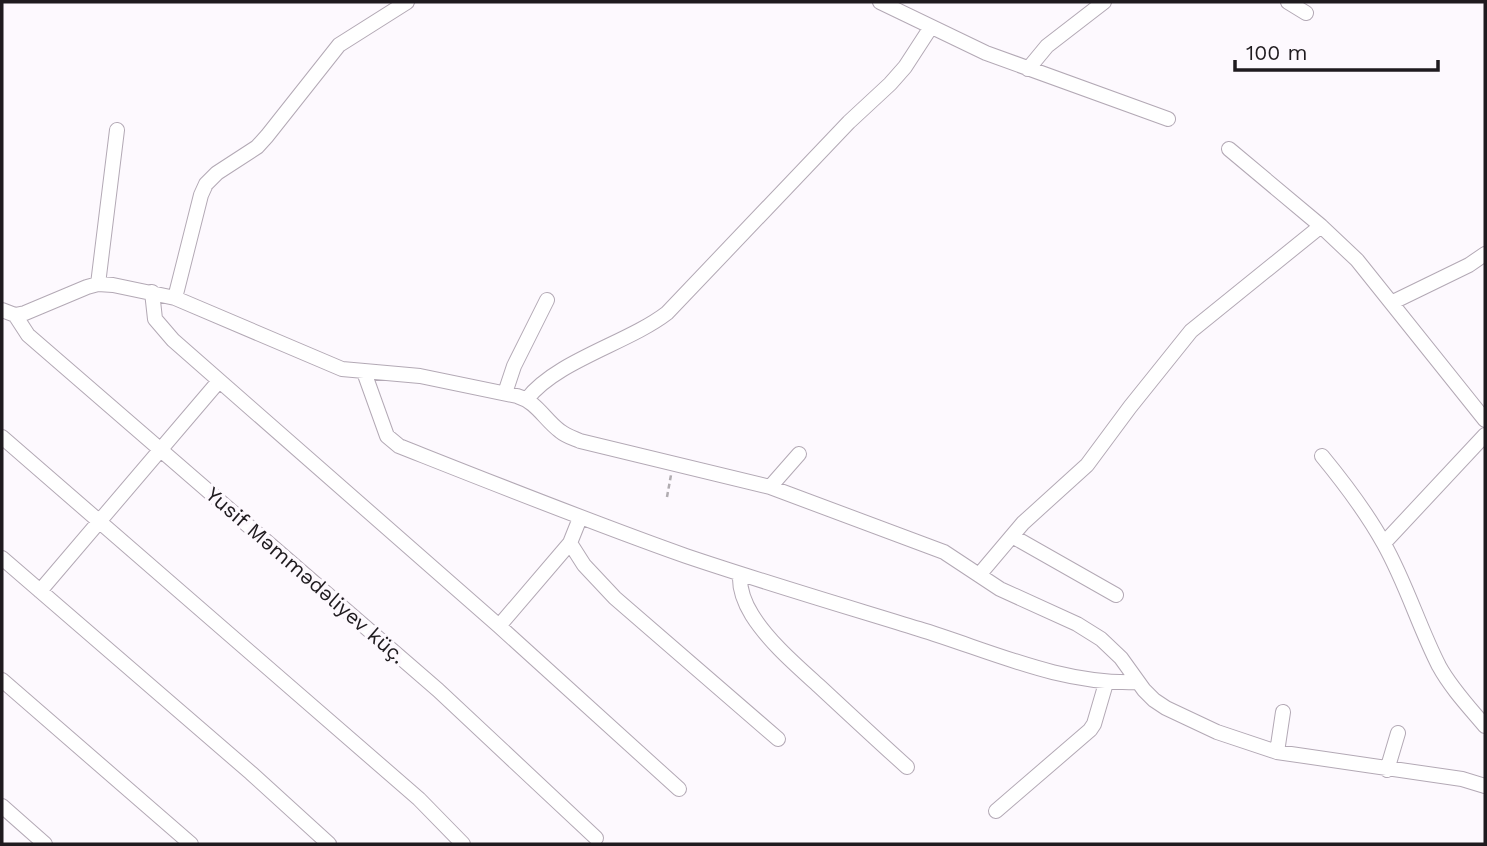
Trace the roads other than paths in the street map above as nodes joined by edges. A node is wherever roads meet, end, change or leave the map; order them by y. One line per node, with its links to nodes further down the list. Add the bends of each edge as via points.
1 (407, 2): 15 (street, via 339,45 257,147 206,184)
2 (880, 2): 6 (street)
3 (1104, 2): 7 (street, via 1047,46)
4 (1288, 2): 5 (street)
5 (1306, 13)
6 (931, 27): 7 (street); 22 (street, via 890,84 667,313 649,327 552,376)
7 (1028, 69): 8 (street)
8 (1168, 119)
9 (117, 130): 13 (street)
10 (1229, 149): 11 (street)
11 (1321, 226): 17 (street); 32 (street, via 1191,331 1101,450)
12 (1485, 254): 17 (street)
13 (98, 284): 14 (street); 18 (street, Yusif Məmmədəliyev küç., via 25,313)
14 (152, 292): 15 (street); 20 (street, via 153,313 161,329)
15 (175, 298): 19 (street, via 321,362)
16 (547, 300): 21 (street, via 513,366)
17 (1393, 302): 23 (street)
18 (8, 312): 26 (street, Yusif Məmmədəliyev küç., via 28,335)
19 (364, 372): 21 (street, via 408,374); 30 (street, via 387,436 394,443)
20 (219, 381): 26 (street); 40 (street)
21 (505, 393): 22 (street)
22 (527, 399): 29 (street, via 558,430 580,441)
23 (1485, 420)
24 (1485, 435): 34 (street)
25 (2, 437): 31 (street)
26 (161, 450): 31 (street); 55 (street, Yusif Məmmədəliyev küç., via 438,690)
27 (799, 454): 29 (street)
28 (1322, 456): 34 (street)
29 (770, 487): 37 (street, via 944,552)
30 (580, 518): 33 (street); 36 (street)
31 (99, 523): 38 (street); 59 (street, via 410,791)
32 (1012, 536): 37 (street); 39 (street)
33 (570, 543): 40 (street); 47 (street, via 615,598)
34 (1384, 543): 45 (street, via 1438,665)
35 (2, 558): 38 (street)
36 (740, 574): 42 (street, via 1021,665); 49 (street, via 747,606 791,661)
37 (979, 575): 43 (street, via 1101,639 1122,658)
38 (40, 591): 58 (street)
39 (1116, 595)
40 (499, 626): 52 (street)
41 (2, 680): 57 (street)
42 (1106, 682): 43 (street); 54 (street, via 1090,730)
43 (1138, 682): 48 (street, via 1154,700 1199,725)
44 (1283, 712): 48 (street)
45 (1485, 726)
46 (1398, 733): 50 (street)
47 (778, 739)
48 (1277, 752): 50 (street)
49 (906, 767)
50 (1387, 769): 51 (street)
51 (1485, 786)
52 (679, 789)
53 (2, 806): 56 (street)
54 (996, 811)
55 (596, 838)
56 (45, 844)
57 (191, 844)
58 (329, 844)
59 (463, 844)

